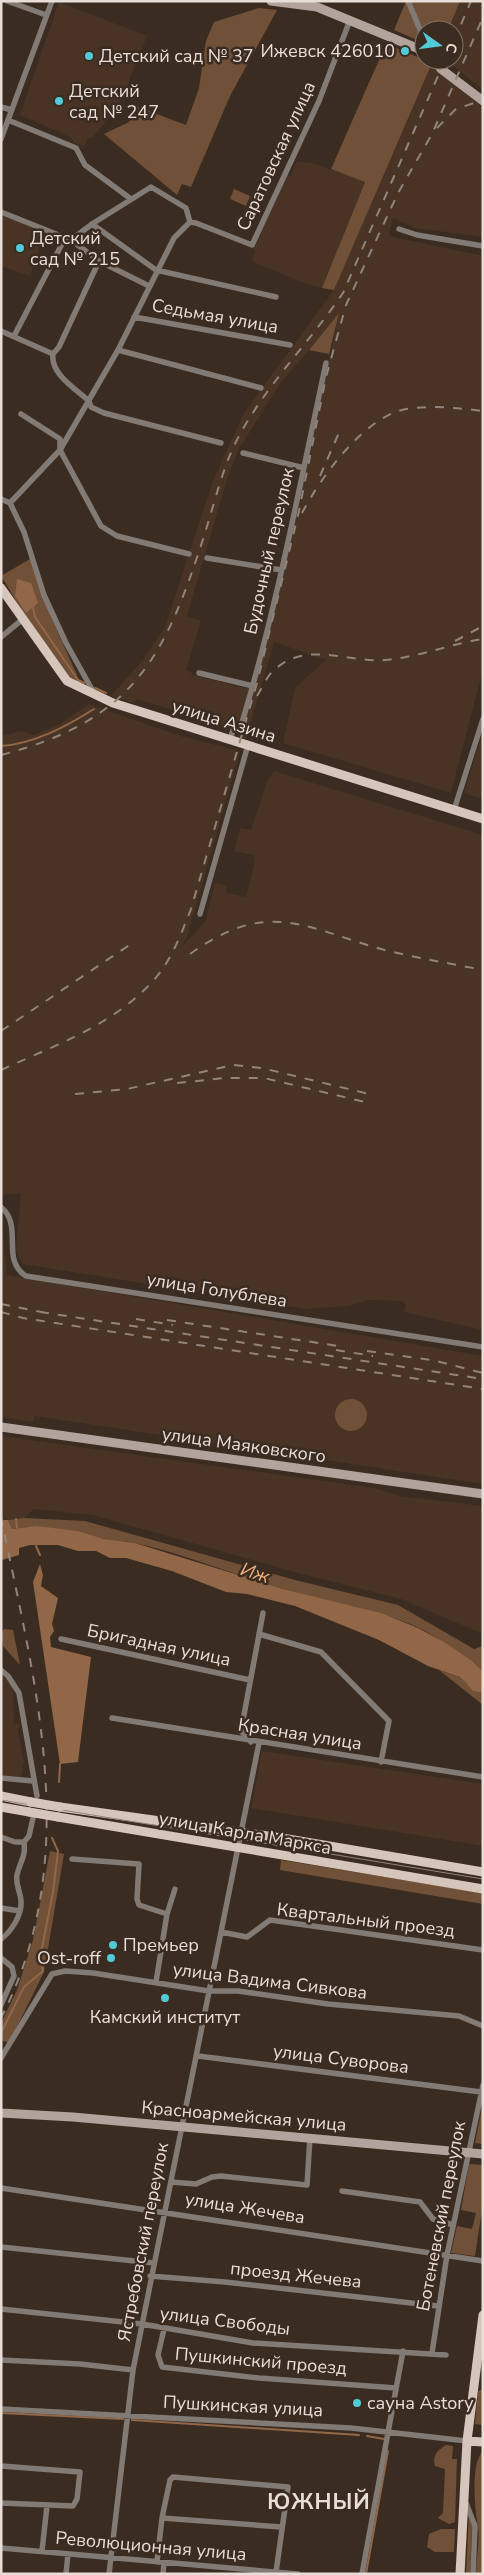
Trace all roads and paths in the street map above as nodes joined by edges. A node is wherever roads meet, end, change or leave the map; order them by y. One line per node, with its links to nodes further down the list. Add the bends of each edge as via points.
1 (7, 1): 5 (street)
2 (52, 1): 5 (street)
3 (271, 1): 6 (street, via 308,5)
4 (408, 1): 7 (street)
5 (46, 15): 12 (street)
6 (350, 20): 8 (street); 17 (street, Саратовская улица, via 316,108 252,246)
7 (416, 20)
8 (414, 47)
9 (442, 70): 10 (street)
10 (483, 101)
11 (1, 107): 12 (street)
12 (12, 110): 13 (street)
13 (8, 120): 14 (street); 15 (street, via 76,148 85,165)
14 (1, 139)
15 (131, 199): 17 (street, via 150,187 186,208); 18 (street)
16 (1, 212): 20 (street, Седьмая улица)
17 (190, 222): 23 (street, via 174,238)
18 (92, 224): 20 (street); 23 (street)
19 (399, 228): 21 (street, via 417,235)
20 (71, 240): 22 (street, Седьмая улица); 28 (street, via 63,242)
21 (483, 246)
22 (99, 261): 24 (street, Седьмая улица); 31 (street, via 60,347)
23 (156, 270): 24 (street); 25 (street)
24 (149, 286): 26 (street)
25 (276, 297)
26 (134, 317): 29 (street, Седьмая улица); 30 (street)
27 (1, 331): 28 (street)
28 (14, 336): 31 (street)
29 (290, 345)
30 (118, 350): 33 (street); 34 (street)
31 (53, 354): 34 (street, via 55,370)
32 (326, 363): 39 (street, Будочный переулок)
33 (261, 388)
34 (89, 401): 36 (street, via 91,407 104,413); 37 (street)
35 (21, 414): 37 (street, via 60,439)
36 (221, 443)
37 (60, 450): 41 (street); 42 (street, via 100,526 117,536)
38 (243, 453): 39 (street)
39 (304, 468): 44 (street, Будочный переулок)
40 (1, 499): 41 (street)
41 (10, 503): 50 (street, via 24,532 44,595)
42 (189, 554)
43 (207, 558): 44 (street)
44 (281, 570): 49 (street, Будочный переулок)
45 (1, 588): 46 (main road, улица Азина)
46 (23, 619): 47 (street); 50 (main road, улица Азина, via 61,675)
47 (1, 637)
48 (199, 673): 49 (street)
49 (253, 686): 52 (street, Будочный переулок, via 241,726 232,730)
50 (96, 696): 52 (main road, улица Азина)
51 (483, 719): 54 (street)
52 (230, 740): 53 (main road, улица Азина)
53 (248, 746): 54 (main road, улица Азина); 56 (street)
54 (454, 810): 55 (main road, улица Азина)
55 (483, 819)
56 (200, 914)
57 (1, 1207): 58 (street, улица Голублева, via 8,1213 12,1266 26,1276)
58 (483, 1347)
59 (1, 1427): 60 (street, улица Маяковского)
60 (483, 1494)
61 (263, 1613): 62 (street)
62 (259, 1634): 65 (street); 69 (street, via 321,1652 388,1721)
63 (62, 1639): 65 (street, Бригадная улица)
64 (1, 1670): 72 (street, via 19,1693)
65 (250, 1680): 67 (street, via 241,1731)
66 (112, 1718): 67 (street, Красная улица)
67 (251, 1742): 68 (street, Красная улица)
68 (259, 1743): 69 (street, Красная улица); 77 (street, Ястребовский переулок)
69 (380, 1762): 71 (street, Красная улица)
70 (1, 1778): 72 (street)
71 (483, 1778)
72 (33, 1780): 74 (street)
73 (1, 1796): 74 (main road, улица Карла Маркса)
74 (34, 1799): 77 (main road, улица Карла Маркса, bridge, via 60,1807)
75 (1, 1807): 76 (main road, улица Карла Маркса)
76 (31, 1815): 79 (street, via 29,1836); 80 (main road, улица Карла Маркса, bridge)
77 (241, 1832): 80 (street, Ястребовский переулок); 82 (main road, улица Карла Маркса)
78 (1, 1837): 79 (street)
79 (24, 1842): 86 (street, via 26,1855 17,1873 16,1884 22,1903)
80 (238, 1848): 84 (main road, улица Карла Маркса); 88 (street, Ястребовский переулок)
81 (72, 1859): 87 (street, via 139,1864 139,1905)
82 (483, 1872)
83 (175, 1889): 87 (street)
84 (483, 1889)
85 (1, 1908): 86 (street)
86 (20, 1911): 89 (street, via 9,1934)
87 (167, 1914): 92 (street)
88 (221, 1932): 90 (street, Квартальный проезд, via 247,1937 270,1920); 93 (street, Ястребовский переулок)
89 (1, 1939)
90 (483, 1950)
91 (1, 1958): 94 (street, via 12,1967 14,1976)
92 (156, 1982): 93 (street, улица Вадима Сивкова); 97 (street, улица Вадима Сивкова, via 93,1973 65,1971 52,1974)
93 (209, 1991): 95 (street, улица Вадима Сивкова, via 238,1991 328,2004 459,2016); 96 (street, Ястребовский переулок)
94 (1, 2005)
95 (483, 2026)
96 (198, 2056): 99 (street, улица Суворова); 101 (street, Ястребовский переулок)
97 (1, 2058)
98 (483, 2084): 99 (street, Ботеневский переулок)
99 (481, 2092): 103 (street, Ботеневский переулок)
100 (1, 2113): 101 (street, Красноармейская улица)
101 (181, 2127): 102 (street, Красноармейская улица); 105 (street, Ястребовский переулок)
102 (310, 2137): 103 (street, Красноармейская улица); 105 (street, via 307,2185 221,2176 212,2176 196,2184)
103 (468, 2152): 104 (street, Красноармейская улица); 109 (street, Ботеневский переулок)
104 (483, 2154)
105 (171, 2182): 108 (street, Ястребовский переулок)
106 (1, 2188): 108 (street, улица Жечева)
107 (342, 2191): 109 (street, via 420,2202 433,2219)
108 (164, 2211): 111 (street, улица Жечева); 113 (street, Ястребовский переулок)
109 (453, 2225): 111 (street, Ботеневский переулок)
110 (1, 2247): 113 (street)
111 (447, 2255): 112 (street, улица Жечева); 115 (street, Ботеневский переулок)
112 (483, 2261)
113 (154, 2263): 114 (street, Ястребовский переулок)
114 (150, 2276): 115 (street, проезд Жечева); 118 (street, Ястребовский переулок)
115 (438, 2306): 121 (street, Ботеневский переулок)
116 (1, 2309): 118 (street, улица Свободы)
117 (483, 2315): 129 (main road)
118 (142, 2324): 119 (street, улица Свободы); 124 (street, Ястребовский переулок)
119 (164, 2329): 120 (street, улица Свободы, via 253,2343); 125 (street, Пушкинский проезд, via 158,2355 162,2368)
120 (403, 2351): 121 (street, улица Свободы); 125 (street)
121 (432, 2354): 122 (street, улица Свободы)
122 (446, 2355)
123 (1, 2360): 124 (street)
124 (133, 2370): 127 (street, Ястребовский переулок)
125 (396, 2388): 128 (street)
126 (1, 2409): 127 (street, Пушкинская улица)
127 (128, 2416): 128 (street, Пушкинская улица, via 351,2428); 140 (street, Ястребовский переулок)
128 (388, 2434): 129 (street, Пушкинская улица); 147 (street)
129 (467, 2441): 130 (main road, Пушкинская улица); 132 (main road)
130 (483, 2442)
131 (1, 2466): 134 (street, via 79,2471 75,2503)
132 (464, 2499): 148 (main road); 149 (street, via 475,2526)
133 (1, 2503): 134 (street)
134 (47, 2506): 138 (street)
135 (162, 2518): 136 (street); 136 (street, via 173,2477 288,2487); 141 (street)
136 (281, 2527): 142 (street)
137 (1, 2548): 138 (street, Революционная улица)
138 (42, 2551): 139 (street, Революционная улица)
139 (68, 2554): 140 (street, Революционная улица); 143 (street)
140 (111, 2558): 141 (street, Революционная улица); 144 (street, Ястребовский переулок)
141 (161, 2562): 142 (street, Революционная улица); 145 (street)
142 (272, 2572): 146 (street, Революционная улица)
143 (66, 2574)
144 (109, 2574)
145 (163, 2574)
146 (298, 2574)
147 (362, 2574)
148 (460, 2574)
149 (473, 2574)

